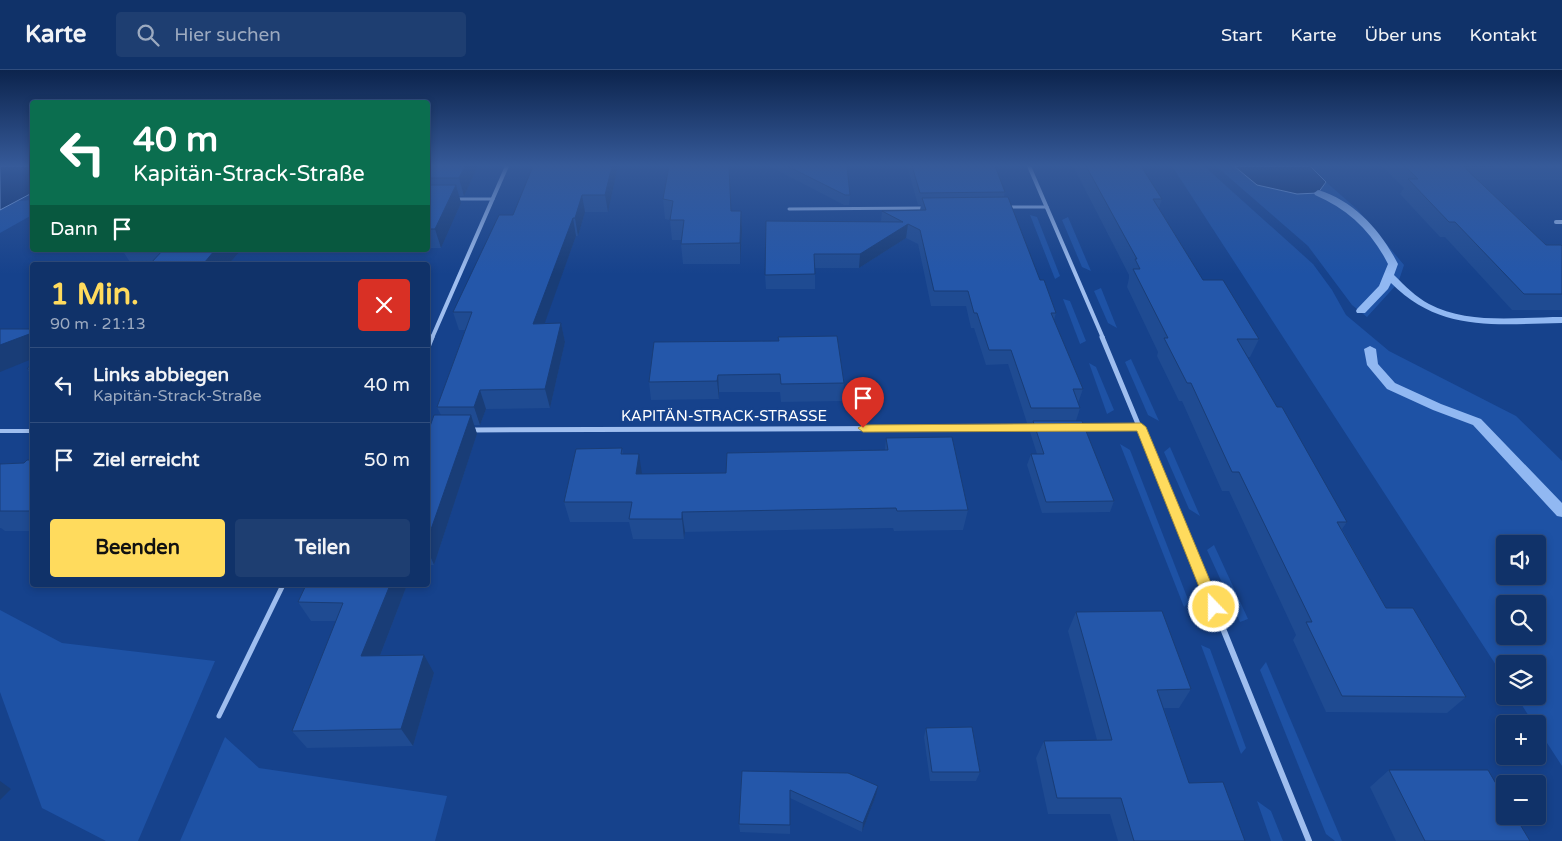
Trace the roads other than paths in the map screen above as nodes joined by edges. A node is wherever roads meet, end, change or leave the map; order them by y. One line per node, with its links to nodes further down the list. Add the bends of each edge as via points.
1 (492, 202): 9 (street)
2 (1045, 202): 4 (street)
3 (1007, 207): 4 (lane)
4 (1047, 207): 10 (street)
5 (789, 208): 6 (lane)
6 (928, 208)
7 (1556, 222): 8 (street)
8 (1562, 222)
9 (430, 342)
10 (1141, 427): 12 (street); 18 (street)
11 (1042, 428): 13 (street, KAPITÄN-STRACK-STRASSE)
12 (1071, 428)
13 (467, 430)
14 (0, 431): 15 (lane)
15 (30, 431)
16 (282, 587): 17 (lane)
17 (219, 716)
18 (1309, 841)

